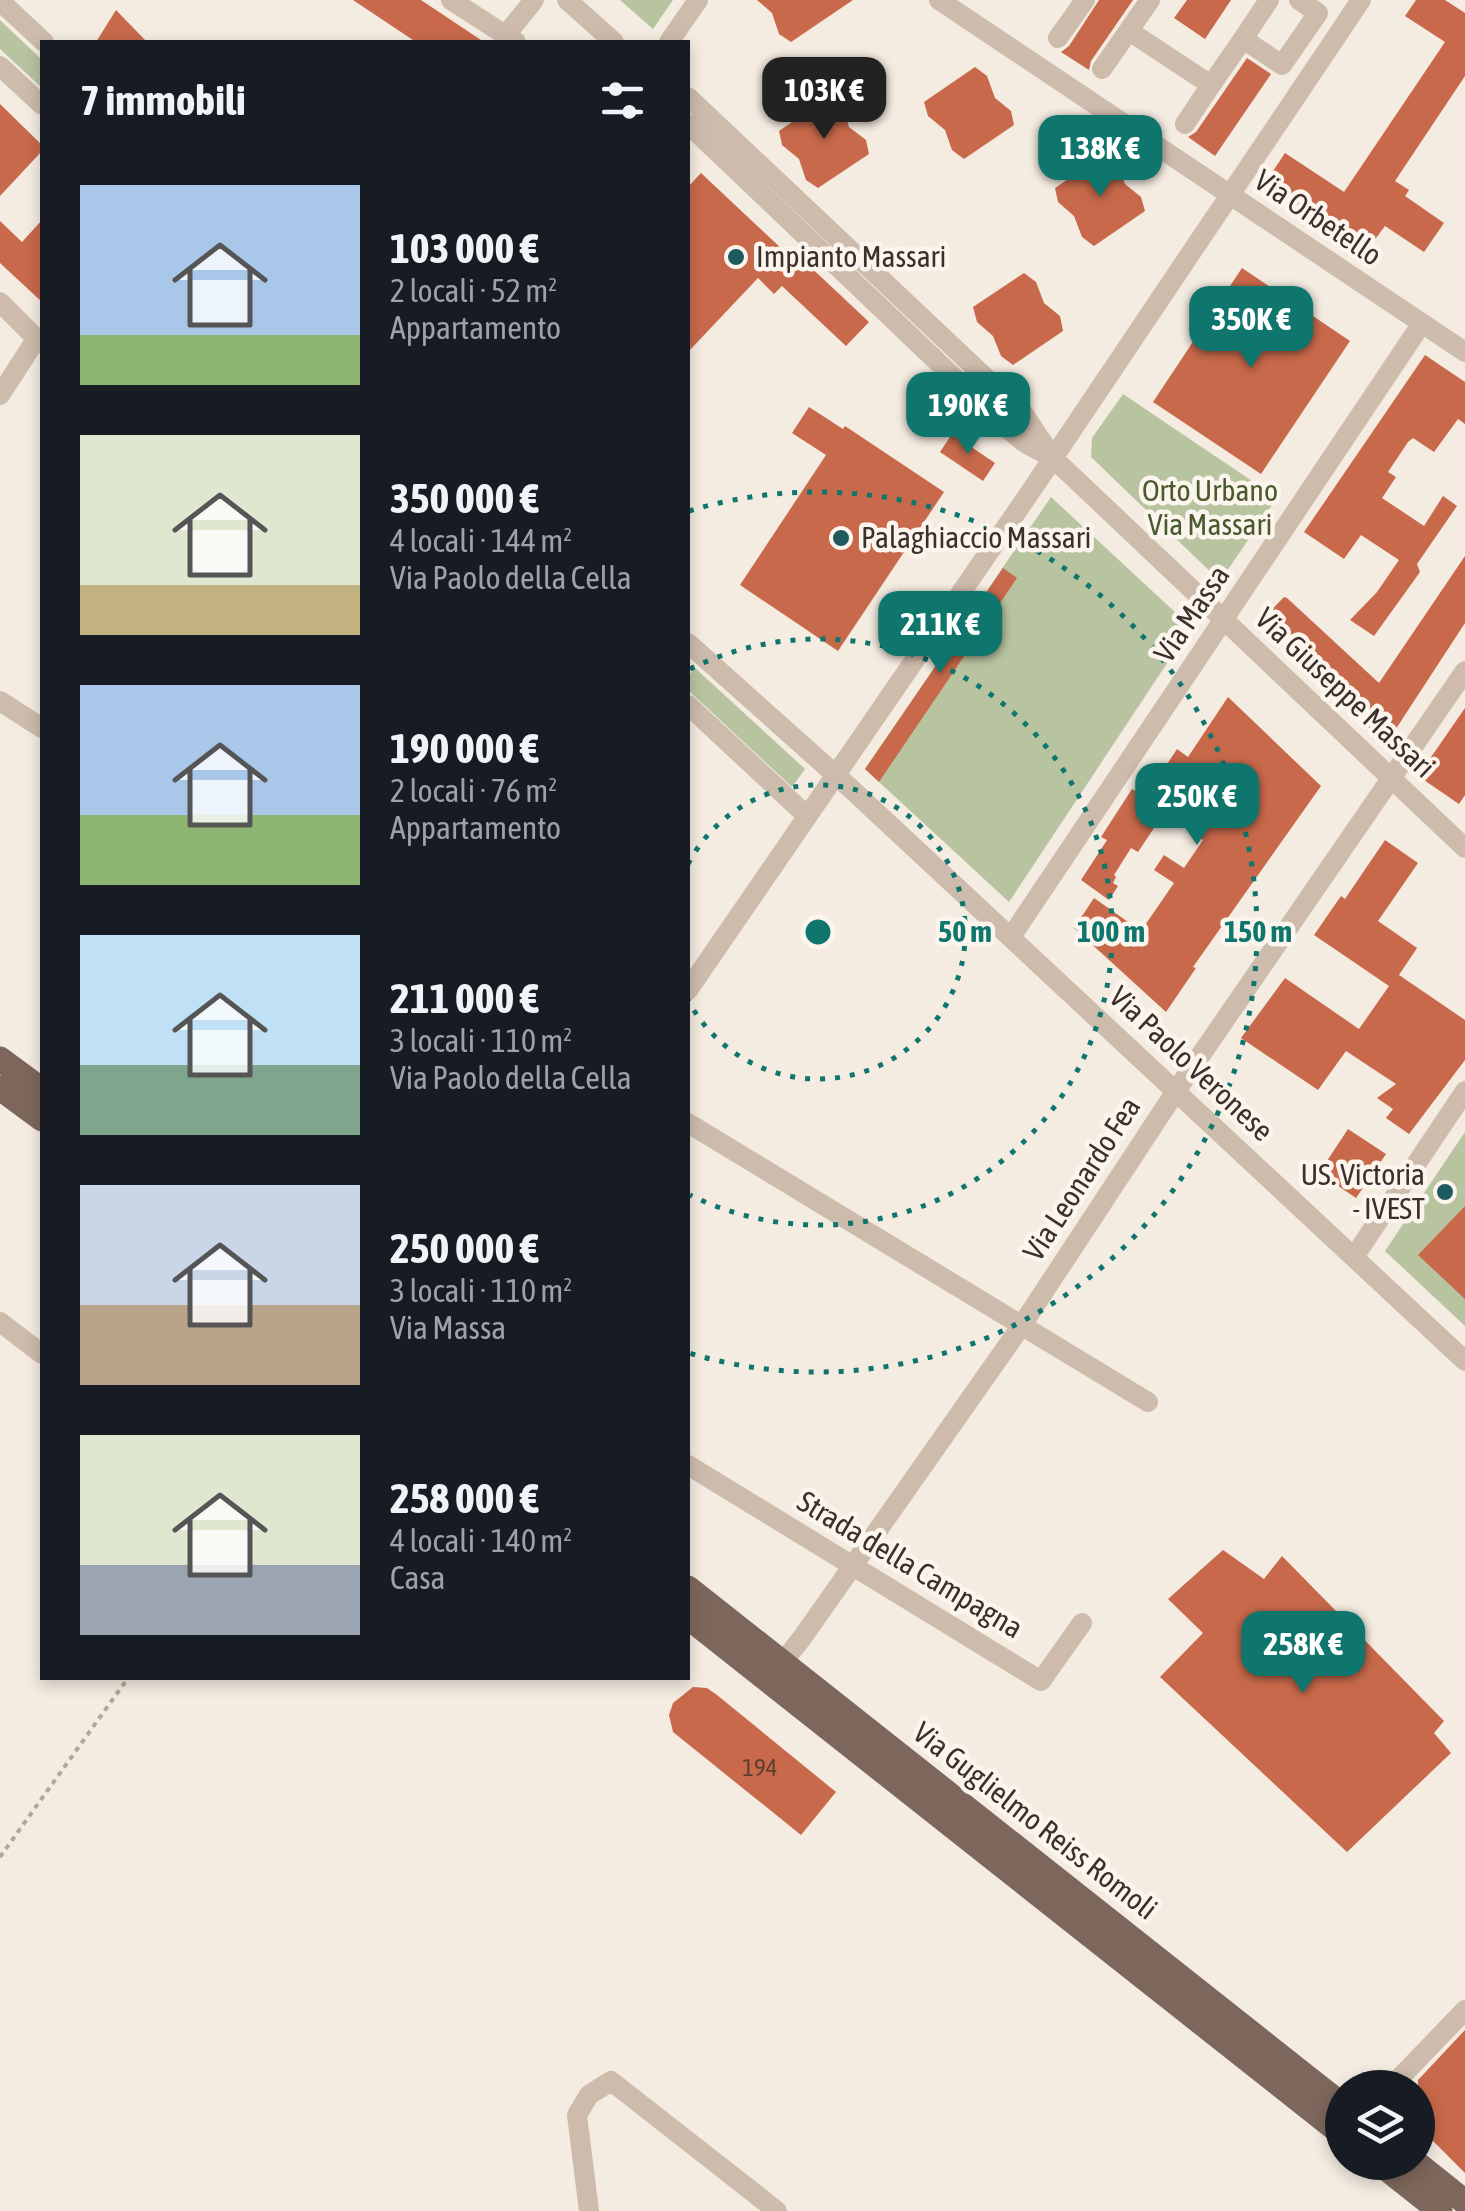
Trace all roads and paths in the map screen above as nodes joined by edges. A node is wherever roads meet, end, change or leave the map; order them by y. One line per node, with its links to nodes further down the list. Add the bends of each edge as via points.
1 (450, 0): 14 (street)
2 (534, 0): 14 (street)
3 (698, 0): 18 (street)
4 (939, 0): 26 (street, Via Orbetello)
5 (1085, 0): 13 (street)
6 (1150, 0): 12 (street)
7 (1269, 0): 16 (street)
8 (1299, 0): 16 (street, via 1318,13 1282,65)
9 (1361, 0): 26 (street)
10 (0, 1): 17 (street)
11 (580, 4): 15 (street)
12 (1128, 31): 20 (street); 21 (street)
13 (1058, 38)
14 (510, 39)
15 (605, 39)
16 (1243, 39): 21 (street)
17 (42, 40)
18 (670, 40)
19 (0, 66): 23 (street)
20 (1102, 69)
21 (1211, 85): 24 (street)
22 (690, 98): 32 (street, Via Giuseppe Massari, via 1023,412)
23 (40, 103)
24 (1185, 124)
25 (690, 126): 32 (street, Via Giuseppe Massari, via 1024,443)
26 (1230, 195): 28 (street, Via Orbetello); 32 (street)
27 (0, 302): 29 (street)
28 (1422, 323): 30 (street, Via Orbetello); 33 (street, Via Massa)
29 (40, 341): 31 (street)
30 (1465, 352)
31 (0, 395)
32 (1053, 458): 33 (street, Via Giuseppe Massari); 39 (street)
33 (1224, 619): 40 (street, Via Giuseppe Massari); 43 (street, Via Massa)
34 (691, 652): 39 (street, Via Paolo Veronese)
35 (1465, 671): 40 (street, Via Leonardo Fea)
36 (0, 701): 38 (street)
37 (690, 707): 41 (street)
38 (40, 727)
39 (834, 774): 41 (street); 43 (street, Via Paolo Veronese)
40 (1393, 778): 42 (street, Via Giuseppe Massari); 48 (street, Via Leonardo Fea)
41 (806, 816): 44 (street)
42 (1465, 848)
43 (1012, 937): 48 (street, Via Paolo Veronese)
44 (690, 987)
45 (0, 1059): 47 (main road)
46 (0, 1088): 50 (main road)
47 (40, 1089)
48 (1176, 1091): 52 (street, Via Paolo Veronese); 54 (street, Via Leonardo Fea)
49 (1465, 1091): 52 (street)
50 (40, 1118)
51 (690, 1124): 54 (street)
52 (1354, 1257): 56 (street, Via Paolo Veronese)
53 (0, 1322): 55 (street)
54 (1022, 1326): 57 (street); 59 (street, Via Leonardo Fea)
55 (40, 1352)
56 (1465, 1361)
57 (1148, 1402)
58 (690, 1466): 59 (street, Strada della Campagna)
59 (852, 1564): 62 (street, Strada della Campagna, via 1042,1681); 63 (street, Via Leonardo Fea)
60 (690, 1590): 63 (main road, Via Guglielmo Reiss Romoli)
61 (690, 1618): 63 (main road, Via Guglielmo Reiss Romoli)
62 (1082, 1623)
63 (775, 1672): 68 (main road, Via Guglielmo Reiss Romoli); 69 (main road, Via Guglielmo Reiss Romoli)
64 (127, 1680): 65 (path)
65 (0, 1857)
66 (1465, 2010): 67 (street)
67 (1407, 2070)
68 (1325, 2092)
69 (1325, 2120)
70 (1435, 2178): 72 (main road)
71 (1401, 2180): 75 (main road)
72 (1465, 2202)
73 (589, 2211): 74 (street, via 578,2115 589,2096 610,2082)
74 (777, 2211)
75 (1440, 2211)

